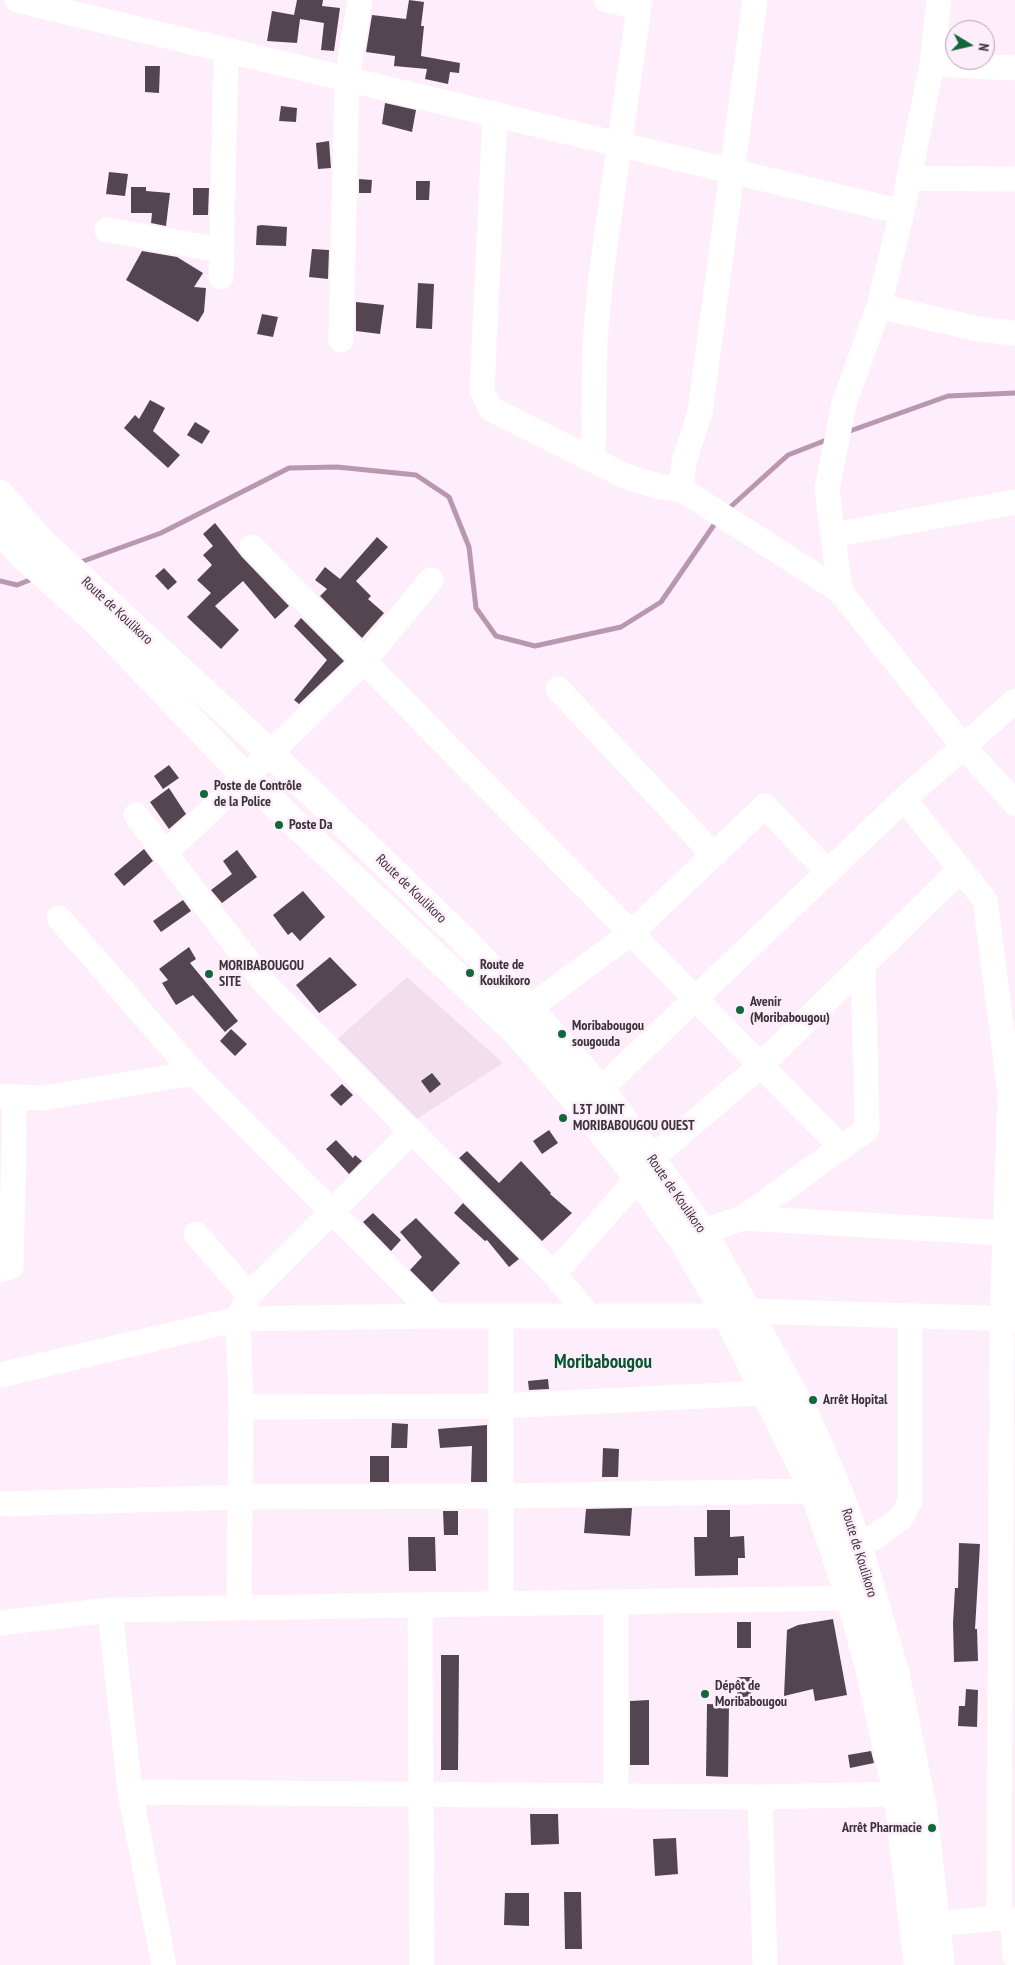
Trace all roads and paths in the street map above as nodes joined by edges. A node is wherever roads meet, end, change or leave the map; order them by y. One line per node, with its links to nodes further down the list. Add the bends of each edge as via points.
1 (17, 0): 7 (street)
2 (360, 0): 10 (street)
3 (606, 0): 6 (street)
4 (755, 0): 13 (street)
5 (939, 0): 8 (street)
6 (639, 3): 12 (street)
7 (226, 50): 10 (street); 18 (street)
8 (932, 64): 9 (street); 14 (street)
9 (1015, 68)
10 (347, 79): 11 (street); 22 (street)
11 (495, 114): 12 (street); 23 (street, via 482,391 492,409)
12 (620, 144): 13 (street); 23 (street, via 600,285)
13 (732, 171): 16 (street); 24 (street, via 700,412 684,462)
14 (909, 178): 15 (street); 16 (street)
15 (1015, 179)
16 (902, 212): 20 (street)
17 (108, 230): 18 (street)
18 (221, 250): 19 (street)
19 (221, 277)
20 (879, 306): 21 (street, via 978,329); 28 (street, via 844,404 826,489)
21 (1015, 333)
22 (341, 340)
23 (593, 460): 24 (street, via 625,476 660,487)
24 (681, 489): 32 (street)
25 (0, 494): 29 (main road)
26 (1015, 502): 28 (street)
27 (0, 530): 29 (main road)
28 (833, 535): 32 (street)
29 (31, 547): 33 (main road, Route de Koulikoro)
30 (252, 547): 34 (street)
31 (431, 580): 34 (street)
32 (840, 591): 37 (street)
33 (104, 614): 38 (main road, Route de Koulikoro); 39 (main road, Route de Koulikoro)
34 (364, 661): 38 (street); 48 (street)
35 (558, 689): 44 (street)
36 (1015, 701): 37 (street)
37 (964, 746): 40 (street); 41 (street)
38 (270, 753): 39 (street); 51 (main road, Route de Koulikoro)
39 (246, 777): 43 (street); 56 (main road, Route de Koulikoro, via 517,1034)
40 (1013, 798)
41 (904, 799): 45 (street); 46 (street)
42 (136, 815): 43 (street)
43 (165, 853): 57 (street, via 268,986)
44 (714, 855): 46 (street, via 765,806); 48 (street)
45 (961, 869): 49 (street); 63 (street, via 985,900 1010,1092)
46 (828, 872): 50 (street)
47 (59, 918): 53 (street)
48 (631, 933): 50 (street); 51 (street)
49 (863, 965): 52 (street); 58 (street, via 867,1129)
50 (696, 999): 52 (street); 54 (street)
51 (530, 1008): 54 (main road, Route de Koulikoro)
52 (761, 1065): 58 (street); 59 (street)
53 (194, 1072): 55 (street, via 42,1098); 60 (street)
54 (601, 1089): 56 (street); 59 (main road, Route de Koulikoro)
55 (8, 1096): 65 (street, via 11,1267)
56 (582, 1108): 59 (main road, Route de Koulikoro)
57 (412, 1132): 60 (street); 66 (street)
58 (841, 1147): 61 (street)
59 (644, 1168): 62 (main road, Route de Koulikoro); 66 (street); 68 (main road, Route de Koulikoro, via 685,1244)
60 (331, 1210): 67 (street); 69 (street)
61 (743, 1218): 62 (street); 63 (street)
62 (703, 1230): 68 (main road, Route de Koulikoro)
63 (1005, 1233): 74 (street)
64 (196, 1234): 67 (street)
65 (0, 1270)
66 (554, 1274): 71 (street)
67 (249, 1295): 73 (street)
68 (737, 1314): 71 (street); 72 (street); 76 (main road, Route de Koulikoro); 83 (main road, Route de Koulikoro, via 806,1416)
69 (436, 1316): 70 (street); 73 (street)
70 (501, 1316): 71 (street); 77 (street)
71 (589, 1316)
72 (910, 1318): 74 (street); 83 (street, via 910,1501 901,1518)
73 (238, 1319): 75 (street); 78 (street)
74 (1009, 1319): 91 (street)
75 (0, 1375)
76 (764, 1393): 77 (street); 79 (main road, Route de Koulikoro)
77 (501, 1406): 78 (street); 80 (street)
78 (241, 1407): 81 (street)
79 (814, 1491): 80 (street); 84 (main road, Route de Koulikoro)
80 (501, 1496): 81 (street); 86 (street)
81 (240, 1497): 82 (street); 88 (street)
82 (0, 1504)
83 (859, 1548): 98 (main road, Route de Koulikoro, via 896,1674 923,1808)
84 (850, 1598): 85 (street); 94 (main road, Route de Koulikoro)
85 (616, 1602): 86 (street); 95 (street)
86 (500, 1604): 87 (street)
87 (420, 1605): 88 (street); 93 (street)
88 (239, 1608): 89 (street)
89 (110, 1610): 90 (street); 92 (street)
90 (0, 1623)
91 (1008, 1723): 97 (street)
92 (130, 1792): 93 (street); 100 (street)
93 (422, 1794): 95 (street); 101 (street)
94 (897, 1794): 96 (street); 98 (main road, Route de Koulikoro)
95 (616, 1796): 96 (street)
96 (760, 1797): 102 (street)
97 (1009, 1920): 98 (street); 99 (street)
98 (925, 1927): 103 (main road, Route de Koulikoro); 104 (main road, Route de Koulikoro)
99 (1015, 1956)
100 (164, 1965)
101 (422, 1965)
102 (765, 1965)
103 (918, 1965)
104 (941, 1965)

